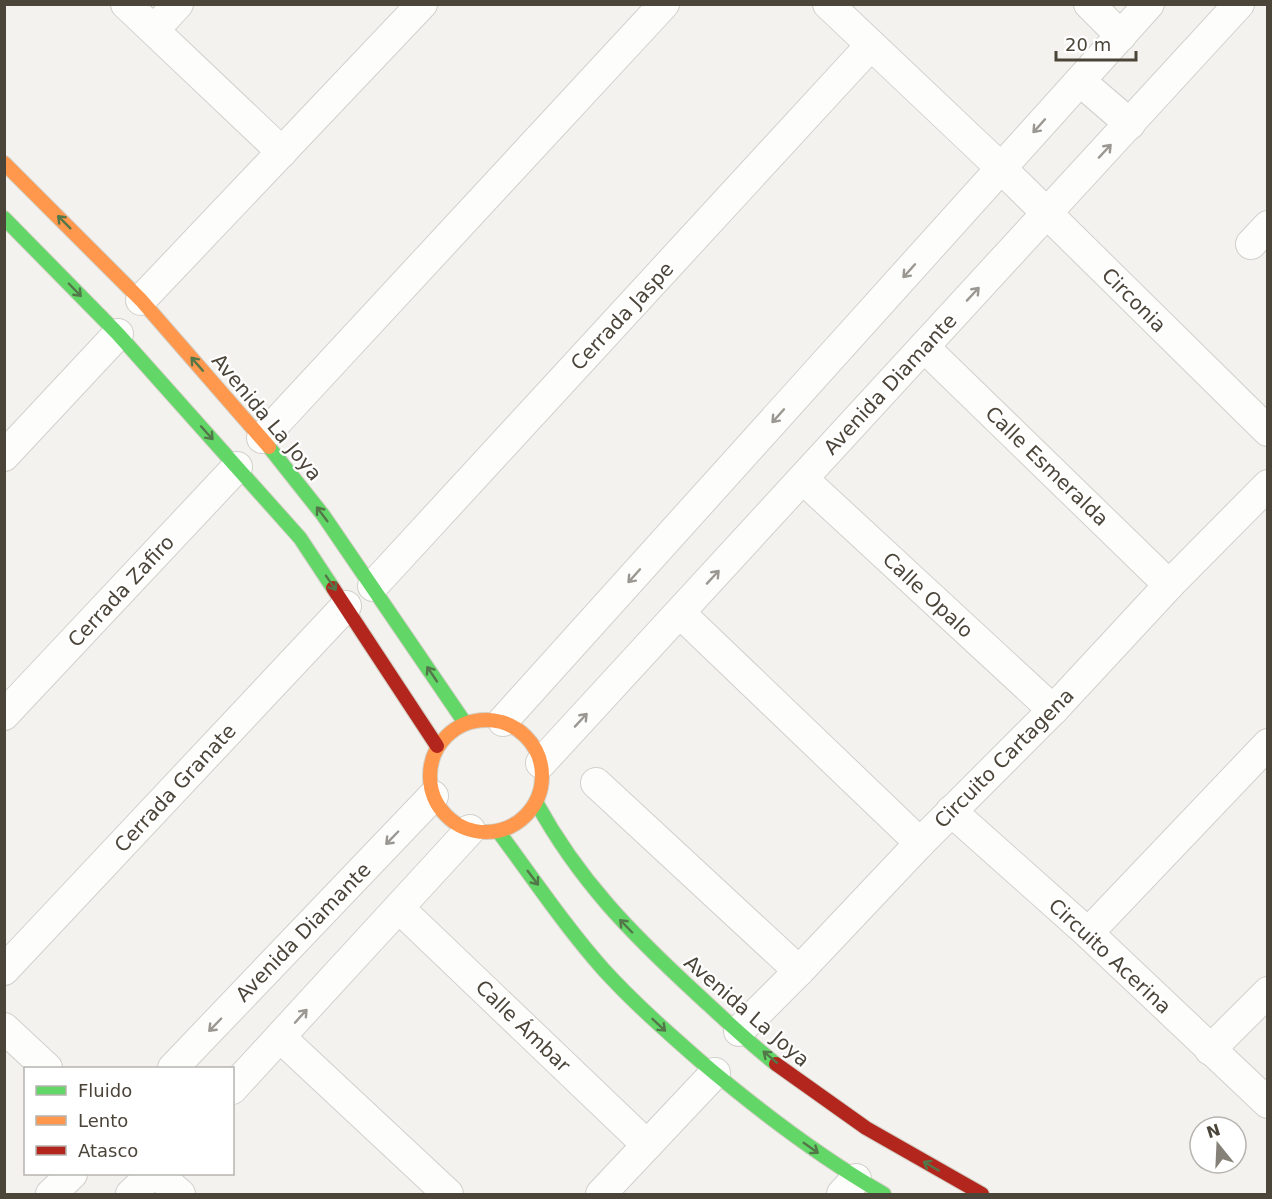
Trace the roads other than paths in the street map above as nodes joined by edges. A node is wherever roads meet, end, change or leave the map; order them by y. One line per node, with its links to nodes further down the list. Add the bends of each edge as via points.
1 (126, 4): 9 (street)
2 (178, 4): 9 (street)
3 (422, 4): 14 (street)
4 (664, 4): 23 (street)
5 (828, 4): 11 (street)
6 (1089, 4): 10 (street)
7 (1149, 4): 10 (street)
8 (1239, 4): 13 (street, Avenida Diamante)
9 (154, 30): 14 (street)
10 (1121, 36): 12 (street)
11 (871, 45): 16 (street); 29 (street, Cerrada Jaspe)
12 (1080, 81): 13 (street); 16 (street, one-way to 16)
13 (1130, 124): 17 (street, Avenida Diamante, one-way to 13)
14 (282, 152): 19 (street)
15 (4, 163): 19 (street, Avenida La Joya, one-way to 15)
16 (1001, 168): 17 (street, Circonia); 34 (street, one-way to 34)
17 (1047, 214): 21 (street, Avenida Diamante, one-way to 17); 22 (street, Circonia)
18 (4, 218): 20 (street, one-way to 20)
19 (141, 300): 23 (street, Avenida La Joya, one-way to 19)
20 (118, 334): 24 (street); 25 (street, one-way to 25)
21 (924, 346): 26 (street, Avenida Diamante); 28 (street, Calle Esmeralda)
22 (1268, 431)
23 (262, 438): 29 (street, Avenida La Joya, one-way to 23)
24 (4, 456)
25 (237, 467): 30 (street, one-way to 30, via 300,538); 33 (street, Cerrada Zafiro)
26 (803, 479): 31 (street, Avenida Diamante, one-way to 26); 32 (street, Calle Opalo)
27 (1268, 485): 28 (street, Circuito Cartagena)
28 (1169, 585): 32 (street, Circuito Cartagena)
29 (373, 586): 35 (street, Avenida La Joya, one-way to 29)
30 (346, 606): 37 (street); 47 (street, Cerrada Granate)
31 (680, 613): 38 (street, Avenida Diamante, one-way to 31); 44 (street)
32 (1053, 710): 42 (street, Circuito Cartagena)
33 (4, 715)
34 (503, 721): 35 (street, via 483,719); 38 (street, via 520,730 534,745)
35 (465, 723): 37 (street)
36 (1268, 744): 46 (street)
37 (437, 746): 40 (street, via 429,779)
38 (541, 763): 41 (street, via 542,783)
39 (596, 783): 48 (street)
40 (433, 796): 43 (street, via 454,823); 55 (street, Avenida Diamante, one-way to 55)
41 (536, 802): 43 (street, via 513,825); 51 (street, Avenida La Joya, one-way to 41, via 646,948 599,899 553,836)
42 (951, 811): 44 (street, Circuito Cartagena); 46 (street, Circuito Acerina)
43 (484, 830): 45 (street); 56 (street, one-way to 56, via 621,988)
44 (920, 843): 48 (street, Circuito Cartagena)
45 (399, 908): 52 (street, one-way to 45); 59 (street, Calle Ámbar)
46 (1088, 933): 53 (street, Circuito Acerina)
47 (4, 970)
48 (799, 971): 51 (street, Circuito Cartagena)
49 (1268, 992): 53 (street)
50 (4, 1028): 54 (street)
51 (739, 1031): 70 (street, Avenida La Joya, one-way to 51, via 887,1141 799,1082)
52 (281, 1038): 57 (street); 67 (street)
53 (1210, 1050): 58 (street, Circuito Acerina)
54 (46, 1067)
55 (174, 1067)
56 (715, 1073): 59 (street); 63 (street, one-way to 63)
57 (234, 1087)
58 (1268, 1103)
59 (647, 1145): 68 (street)
60 (70, 1175): 64 (street)
61 (150, 1175): 65 (street)
62 (159, 1175): 66 (street)
63 (849, 1187): 69 (street)
64 (51, 1194)
65 (132, 1194)
66 (180, 1194)
67 (448, 1194)
68 (601, 1194)
69 (884, 1194)
70 (982, 1194)

